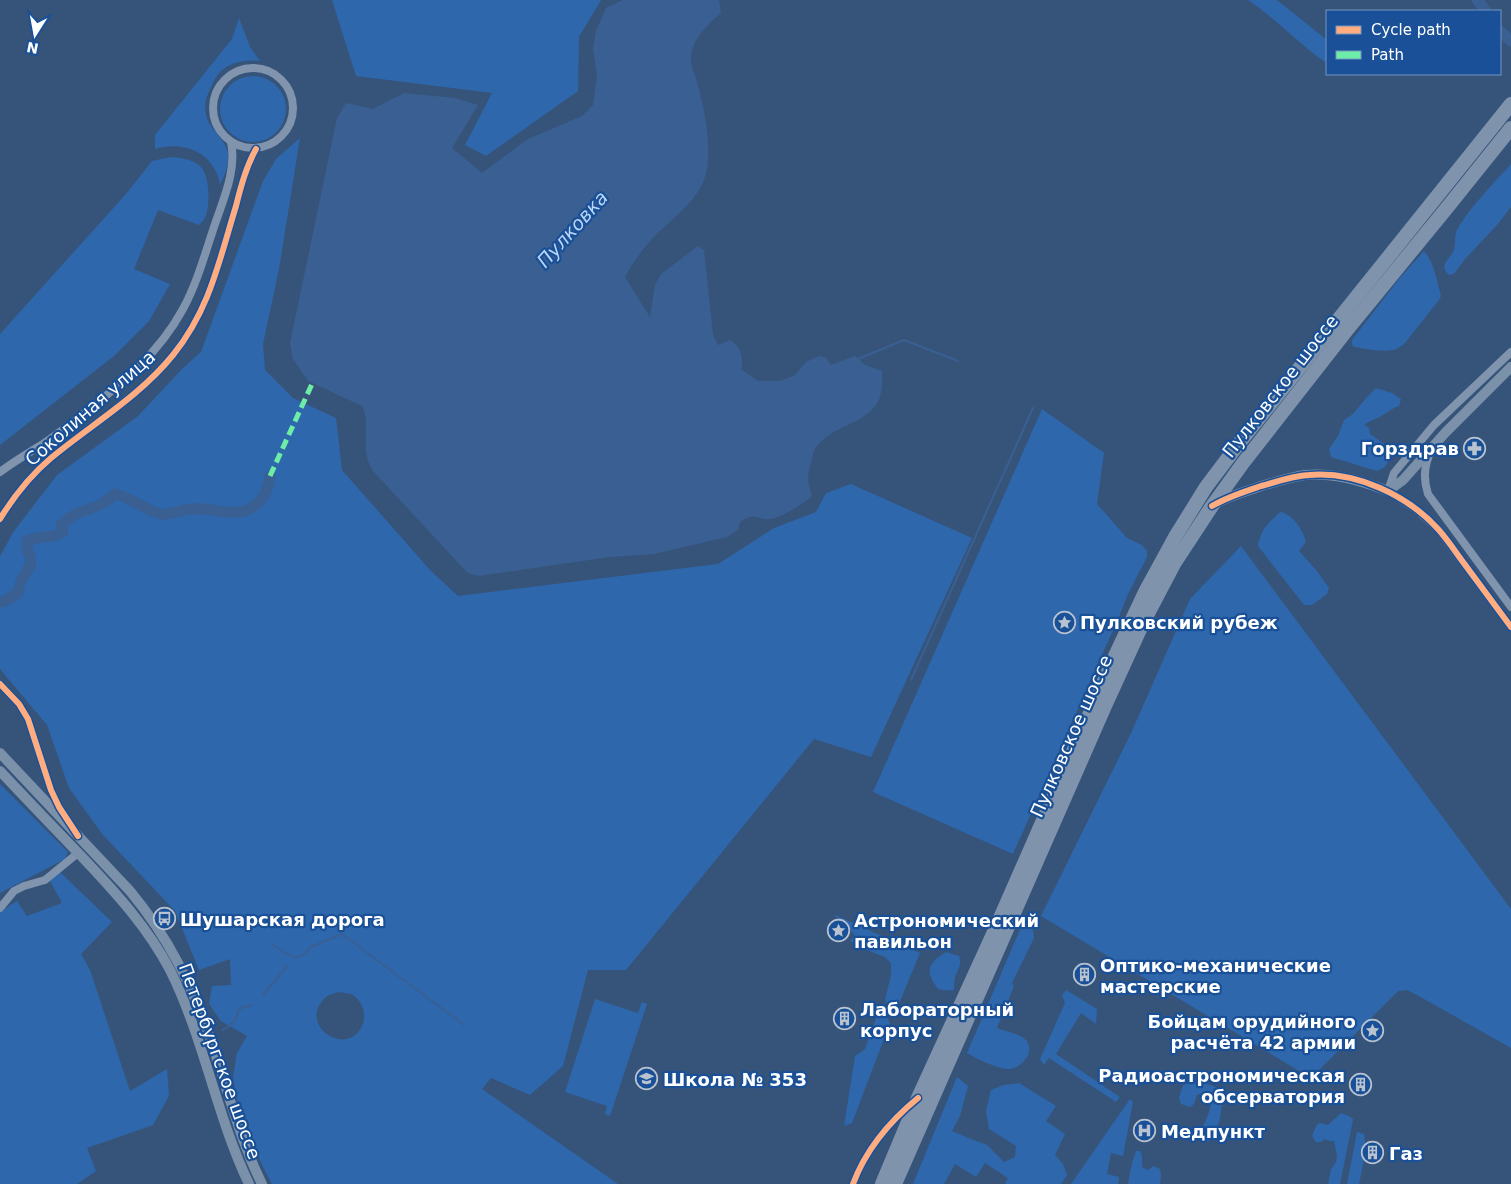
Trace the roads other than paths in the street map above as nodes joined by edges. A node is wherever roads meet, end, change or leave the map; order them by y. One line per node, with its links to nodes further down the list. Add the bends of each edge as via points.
1 (1511, 104): 22 (highway, Пулковское шоссе, via 1240,442 1185,519 1115,656)
2 (1511, 128): 10 (highway, Пулковское шоссе, via 1347,330)
3 (231, 142): 4 (street); 4 (street, via 220,132 214,119 213,104 217,90 226,78 238,71 263,69 286,85 292,96 293,113 282,136 268,146); 8 (street, Соколиная улица, via 234,153 223,201 195,282 171,327 138,369 116,389)
4 (256, 149): 11 (street, Соколиная улица, via 208,296 188,335 150,380 37,471)
5 (1511, 352): 9 (street, via 1434,425 1394,473)
6 (1511, 367): 7 (main road)
7 (1437, 441): 9 (main road, via 1403,480); 12 (street, via 1425,471 1428,494)
8 (0, 472)
9 (1388, 491): 10 (main road, via 1342,477 1317,474 1282,480); 13 (street, via 1417,510 1439,530)
10 (1212, 506): 27 (highway, Пулковское шоссе, via 1174,564 1138,634 1018,913)
11 (0, 518)
12 (1511, 607)
13 (1511, 627)
14 (0, 684): 17 (street, Петербургское шоссе, via 19,704 28,720 50,790)
15 (0, 753): 17 (main road, Петербургское шоссе)
16 (0, 772): 18 (main road, Петербургское шоссе)
17 (78, 836): 19 (main road, Петербургское шоссе)
18 (78, 853): 20 (main road, Петербургское шоссе); 21 (street, via 46,880 14,891)
19 (114, 874): 20 (main road); 24 (main road, Петербургское шоссе, via 156,924 181,967 198,1005)
20 (105, 881): 23 (main road, Петербургское шоссе, via 144,928 170,971)
21 (0, 908)
22 (918, 1098): 25 (street, Пулковское шоссе, via 870,1148); 26 (highway, Пулковское шоссе)
23 (249, 1184)
24 (262, 1184)
25 (853, 1184)
26 (882, 1184)
27 (895, 1184)

